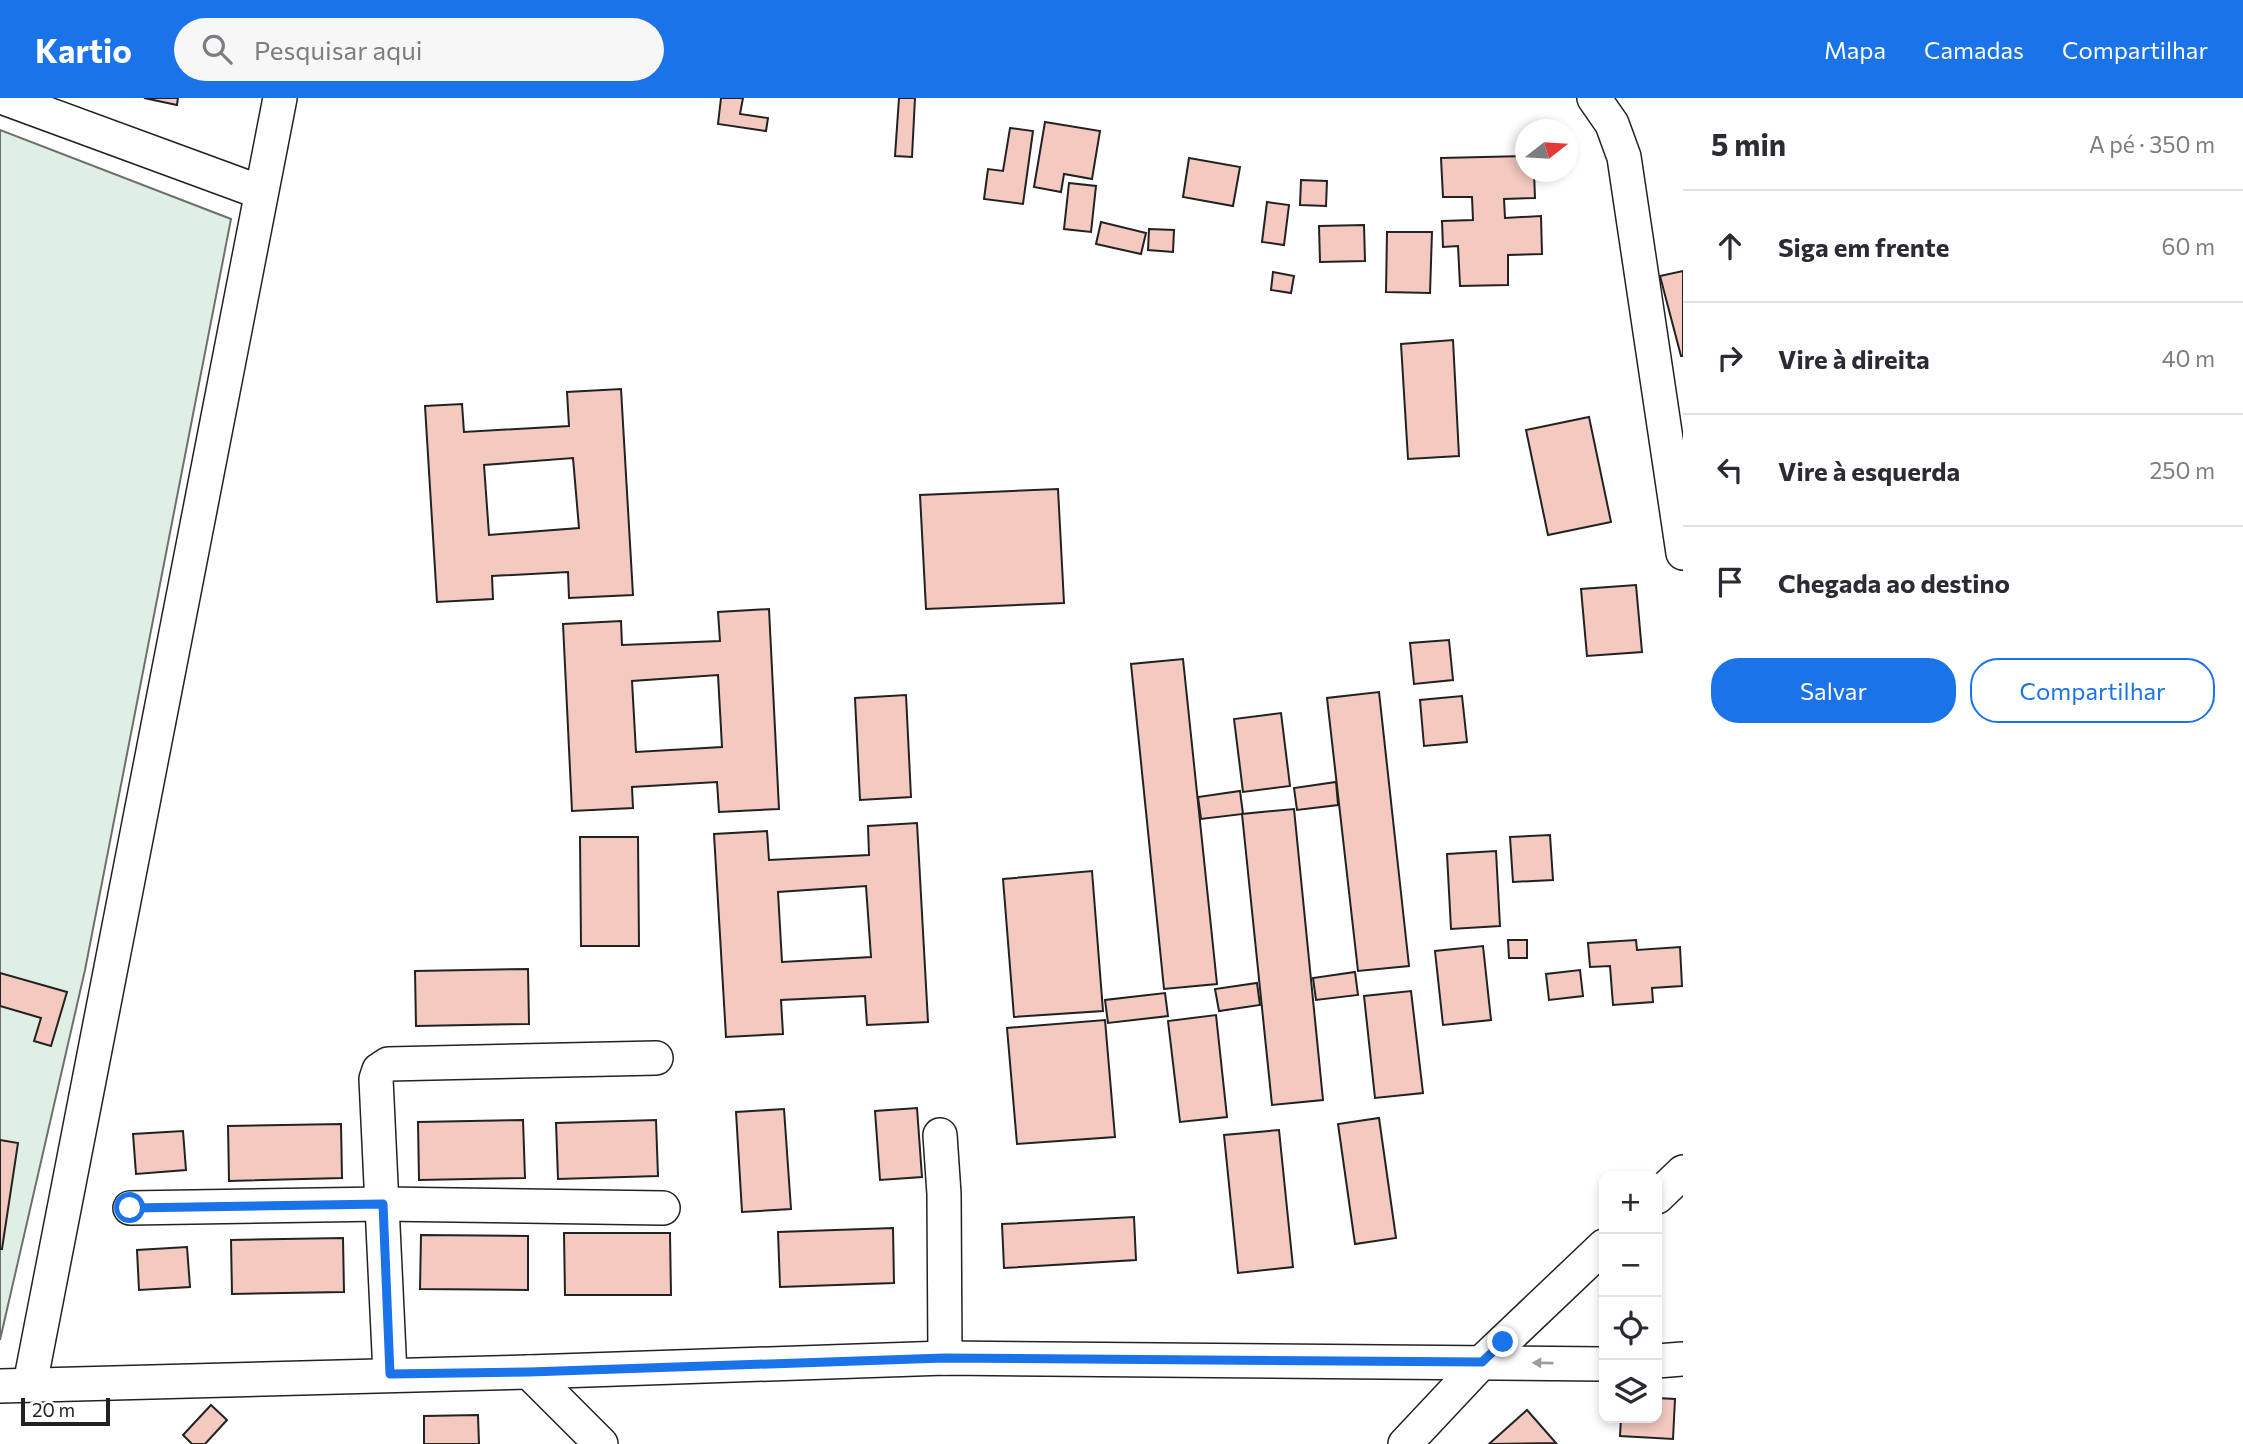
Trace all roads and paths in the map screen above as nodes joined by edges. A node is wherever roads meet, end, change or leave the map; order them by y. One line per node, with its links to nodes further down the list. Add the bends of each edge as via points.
1 (4, 98): 4 (street)
2 (279, 98): 4 (street)
3 (1594, 98): 5 (street, via 1612,124 1624,157)
4 (260, 192): 23 (street)
5 (1683, 553)
6 (656, 1058): 12 (street, via 388,1064 376,1079)
7 (940, 1135): 16 (street)
8 (1683, 1172): 10 (street)
9 (1683, 1189): 11 (street)
10 (1662, 1193)
11 (1662, 1196)
12 (383, 1204): 13 (street); 14 (street); 22 (street)
13 (130, 1208)
14 (663, 1208)
15 (1599, 1251): 19 (street)
16 (944, 1358): 19 (street); 21 (street)
17 (1683, 1359): 18 (street)
18 (1662, 1361)
19 (1482, 1362): 20 (street, one-way to 19); 25 (street)
20 (1599, 1364)
21 (529, 1372): 22 (street); 24 (street)
22 (390, 1374): 23 (street)
23 (15, 1385)
24 (601, 1444)
25 (1405, 1444)

